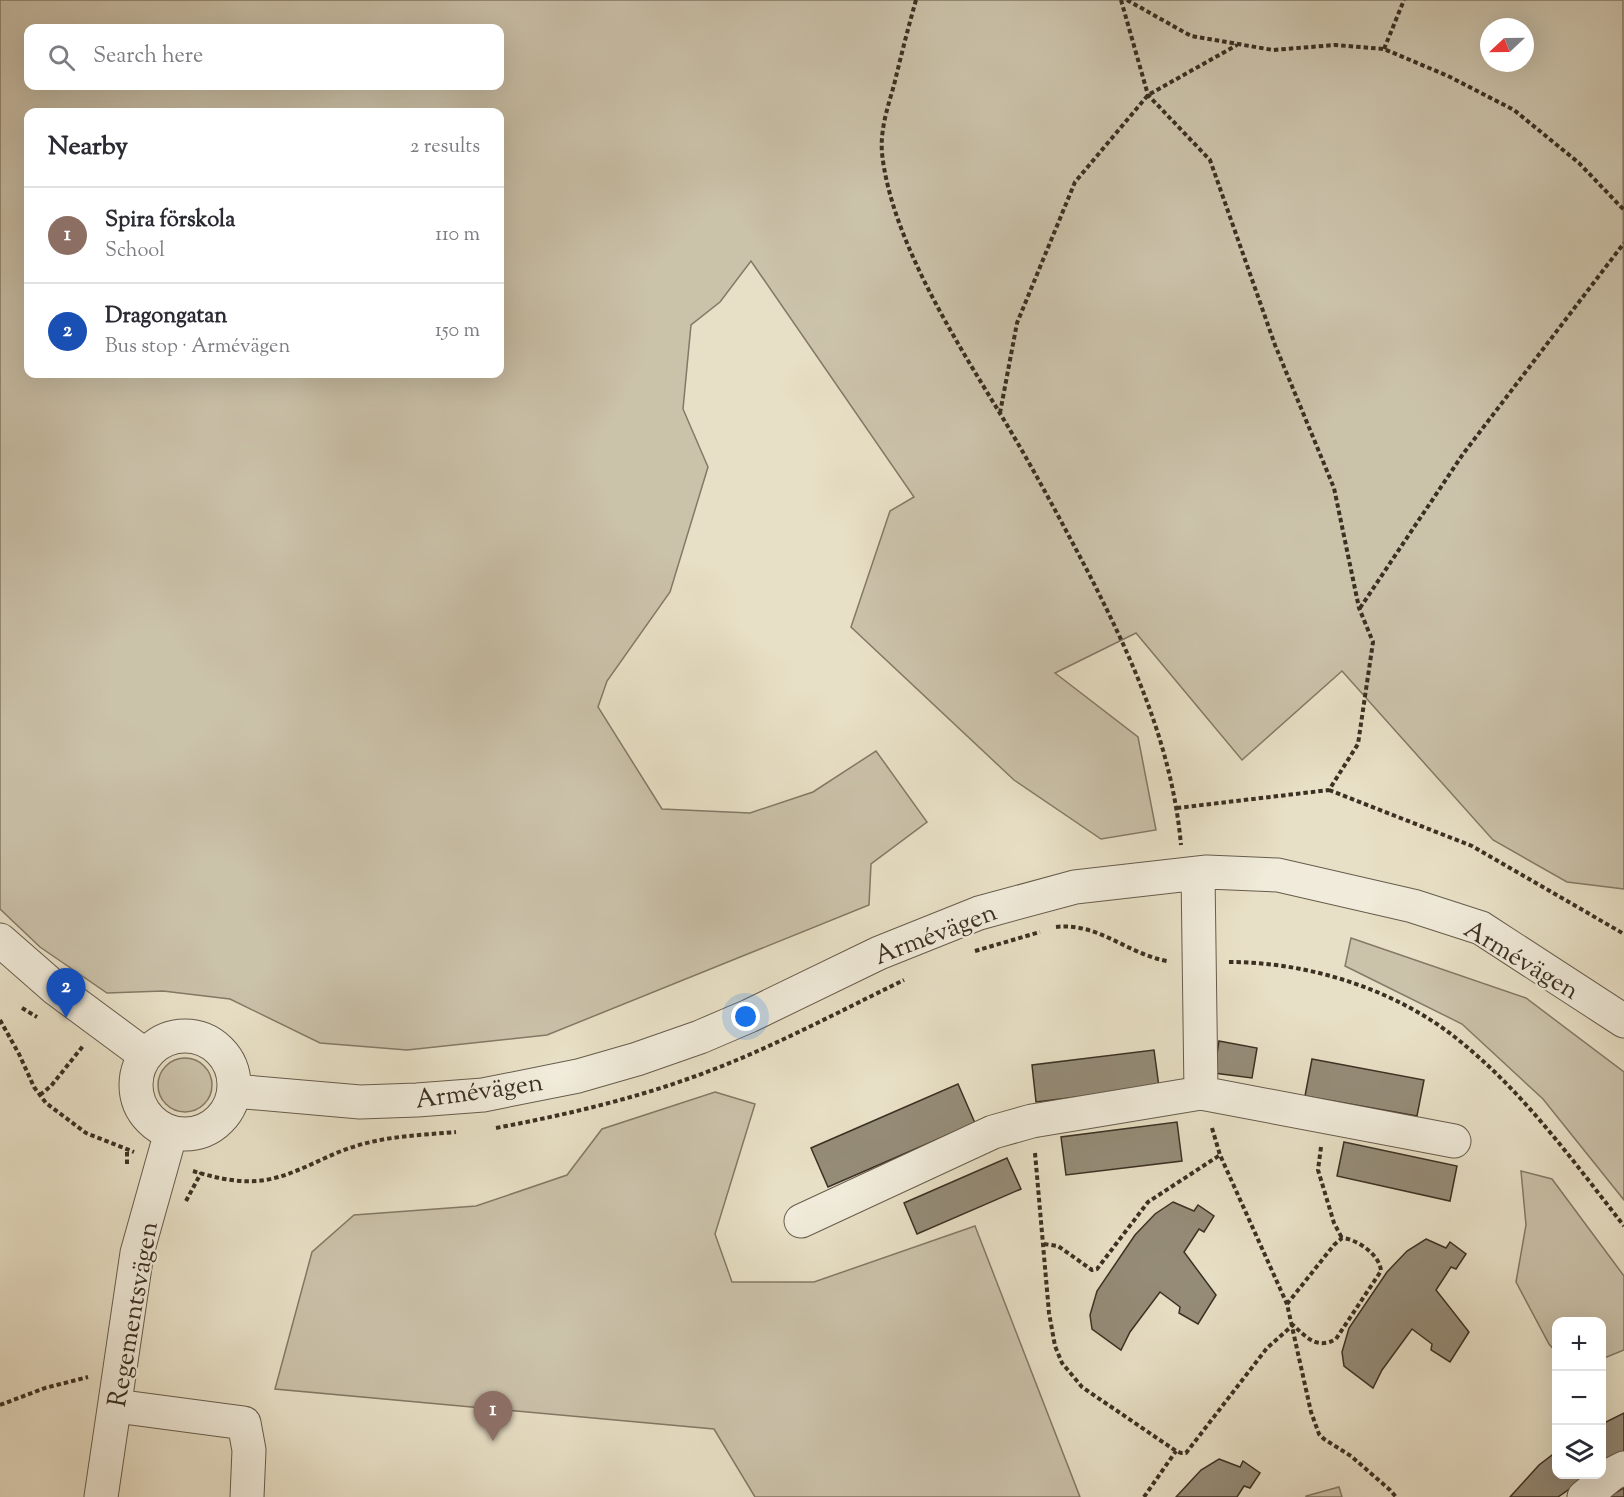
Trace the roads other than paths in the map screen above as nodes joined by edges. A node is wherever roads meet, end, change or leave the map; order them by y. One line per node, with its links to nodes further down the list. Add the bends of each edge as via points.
1 (1198, 873): 3 (street, Armévägen, via 1278,874 1413,906 1480,928); 5 (street, Armévägen, via 1075,886 979,913 879,953 719,1029 578,1076 483,1095 417,1100 360,1102); 6 (street)
2 (0, 940): 4 (street, via 56,989)
3 (1624, 1022)
4 (145, 1055): 5 (street, via 169,1038 202,1037 228,1058 235,1078); 8 (street, via 135,1083 137,1095 145,1114 161,1128)
5 (234, 1091): 8 (street, via 225,1115 209,1128)
6 (1201, 1093): 7 (street); 9 (street, via 1032,1121 993,1132)
7 (1454, 1141)
8 (168, 1147): 10 (street, Regementsvägen, via 137,1253)
9 (801, 1221)
10 (116, 1406): 12 (street, Regementsvägen); 13 (street, via 244,1423 249,1450)
11 (1624, 1468): 14 (street)
12 (101, 1497)
13 (247, 1497)
14 (1584, 1497)

